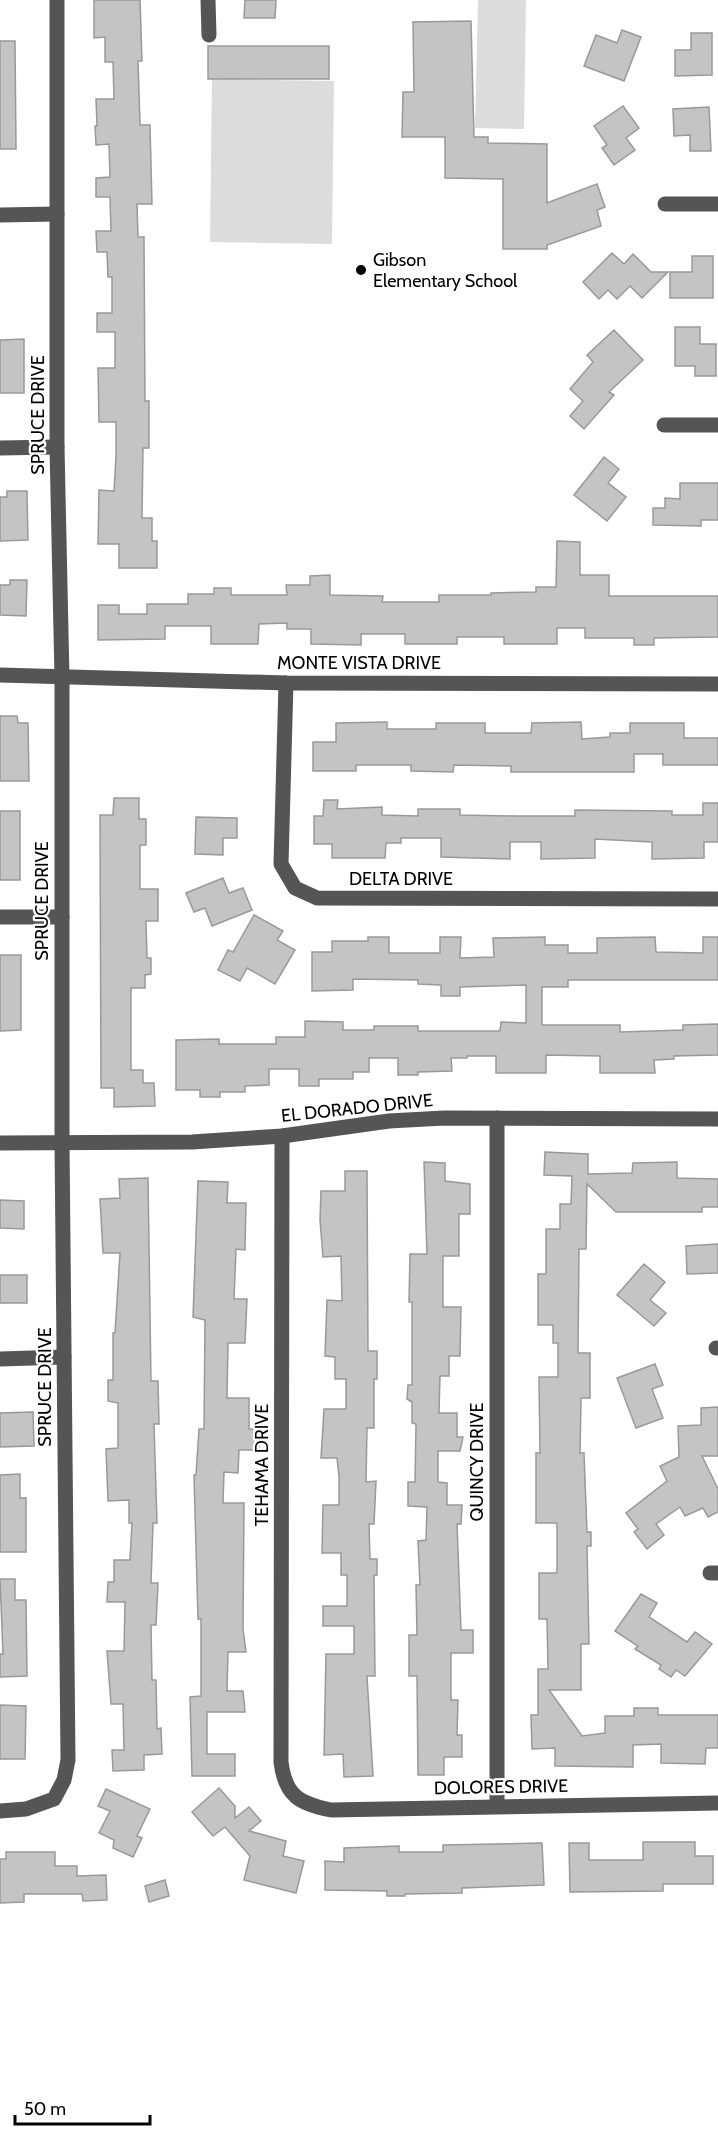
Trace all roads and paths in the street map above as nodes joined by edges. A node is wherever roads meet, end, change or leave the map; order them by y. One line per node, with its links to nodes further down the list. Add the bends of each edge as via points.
1 (57, 0): 6 (street, SPRUCE DRIVE)
2 (208, 0): 3 (street)
3 (209, 35)
4 (665, 204): 5 (street)
5 (718, 204)
6 (57, 214): 7 (street); 10 (street, SPRUCE DRIVE)
7 (0, 215)
8 (664, 425): 9 (street)
9 (718, 425)
10 (57, 447): 11 (street); 13 (street, SPRUCE DRIVE)
11 (0, 448)
12 (0, 675): 13 (street, MONTE VISTA DRIVE)
13 (63, 678): 14 (street, MONTE VISTA DRIVE); 18 (street, SPRUCE DRIVE)
14 (286, 683): 15 (street, MONTE VISTA DRIVE); 16 (street, DELTA DRIVE, via 281,864 295,888 317,898)
15 (718, 684)
16 (718, 899)
17 (0, 917): 18 (street)
18 (62, 917): 23 (street, SPRUCE DRIVE)
19 (497, 1118): 20 (street, EL DORADO DRIVE); 21 (street, EL DORADO DRIVE, via 389,1121); 28 (street, QUINCY DRIVE)
20 (718, 1119)
21 (282, 1136): 23 (street, EL DORADO DRIVE, via 192,1142); 26 (street, TEHAMA DRIVE, via 281,1762)
22 (0, 1143): 23 (street, EL DORADO DRIVE)
23 (62, 1143): 24 (street, SPRUCE DRIVE)
24 (64, 1357): 25 (street); 29 (street, SPRUCE DRIVE, via 68,1760 54,1799 26,1809)
25 (0, 1359)
26 (290, 1792): 28 (street, DOLORES DRIVE, via 308,1806 331,1810)
27 (718, 1803): 28 (street, DOLORES DRIVE)
28 (497, 1806)
29 (0, 1811)

